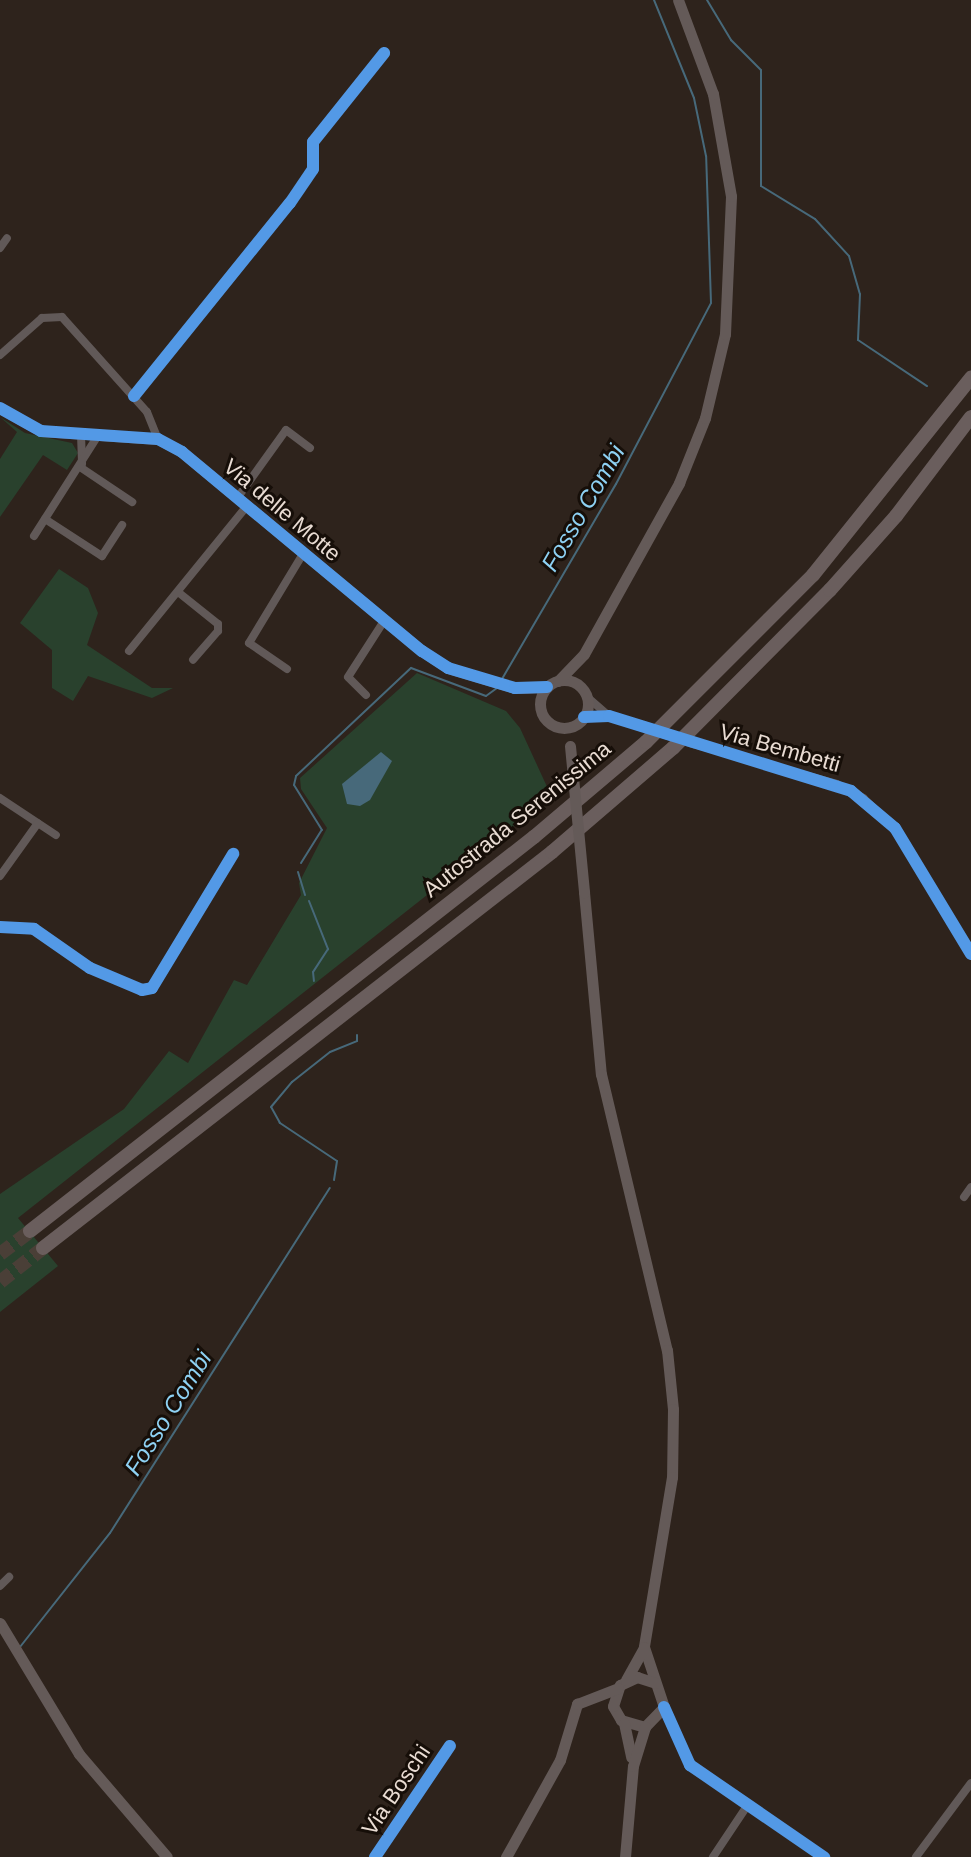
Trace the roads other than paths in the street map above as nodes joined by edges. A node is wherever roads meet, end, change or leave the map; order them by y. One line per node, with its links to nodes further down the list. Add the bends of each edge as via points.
1 (678, 0): 24 (main road, via 713,94 729,183 733,248 725,334 705,418 679,483)
2 (384, 53): 7 (street, via 313,142 313,169 284,212)
3 (7, 238): 4 (street)
4 (0, 248)
5 (0, 355): 7 (street, Via delle Motte, via 42,318 62,317)
6 (971, 378): 45 (highway, Autostrada Serenissima, via 813,575 646,742 534,837)
7 (134, 396): 12 (street, Via delle Motte)
8 (0, 408): 10 (main road, via 41,431)
9 (971, 417): 46 (highway, Autostrada Serenissima, via 830,590 673,748 552,852)
10 (81, 434): 11 (main road); 14 (street)
11 (99, 434): 12 (main road); 14 (street)
12 (158, 439): 16 (main road, Via delle Motte)
13 (310, 448): 16 (street, via 286,430)
14 (81, 466): 15 (street); 17 (street)
15 (132, 502)
16 (242, 502): 20 (main road, Via delle Motte); 21 (street)
17 (45, 519): 18 (street, via 102,556); 19 (street)
18 (122, 525)
19 (34, 536)
20 (303, 554): 22 (main road, Via delle Motte); 26 (street, via 249,643)
21 (178, 592): 23 (street); 25 (street, via 218,624)
22 (384, 621): 28 (main road, Via delle Motte, via 448,668); 30 (street, via 348,677)
23 (129, 651)
24 (584, 654): 27 (main road); 29 (main road)
25 (193, 660)
26 (287, 669)
27 (553, 684): 28 (main road); 29 (main road, via 571,681); 31 (main road)
28 (521, 690): 31 (main road)
29 (585, 693): 32 (street); 33 (main road)
30 (366, 695)
31 (540, 704): 34 (main road, via 544,717)
32 (609, 716): 33 (street); 42 (street, Via Bembetti, bridge, via 825,780 863,798 895,828)
33 (580, 720): 34 (main road); 35 (main road)
34 (558, 727): 35 (main road)
35 (570, 746): 50 (main road, bridge, via 601,1074 667,1350 673,1409 672,1477)
36 (0, 798): 37 (street)
37 (38, 823): 38 (street); 40 (street)
38 (56, 835)
39 (233, 854): 41 (street, via 152,988 142,990 90,968 34,929)
40 (0, 876)
41 (0, 927)
42 (971, 954)
43 (971, 1187): 44 (street)
44 (964, 1197)
45 (30, 1231)
46 (43, 1248)
47 (9, 1577): 48 (street)
48 (0, 1586)
49 (0, 1623): 63 (main road, via 79,1754)
50 (644, 1647): 51 (main road); 52 (main road)
51 (655, 1683): 52 (main road, via 641,1677); 55 (main road)
52 (622, 1684): 53 (main road); 54 (main road)
53 (592, 1695): 54 (main road); 65 (main road, via 574,1710 560,1760)
54 (613, 1706): 56 (main road)
55 (664, 1707): 57 (main road); 58 (street)
56 (624, 1723): 57 (main road); 60 (main road)
57 (648, 1726): 58 (street, via 664,1724); 60 (main road)
58 (676, 1734): 62 (street, via 690,1765)
59 (450, 1746): 64 (street, Via Boschi)
60 (633, 1766): 66 (main road)
61 (971, 1783): 69 (street)
62 (747, 1806): 67 (street); 68 (street)
63 (167, 1857)
64 (375, 1857)
65 (506, 1857)
66 (625, 1857)
67 (713, 1857)
68 (824, 1857)
69 (916, 1857)

